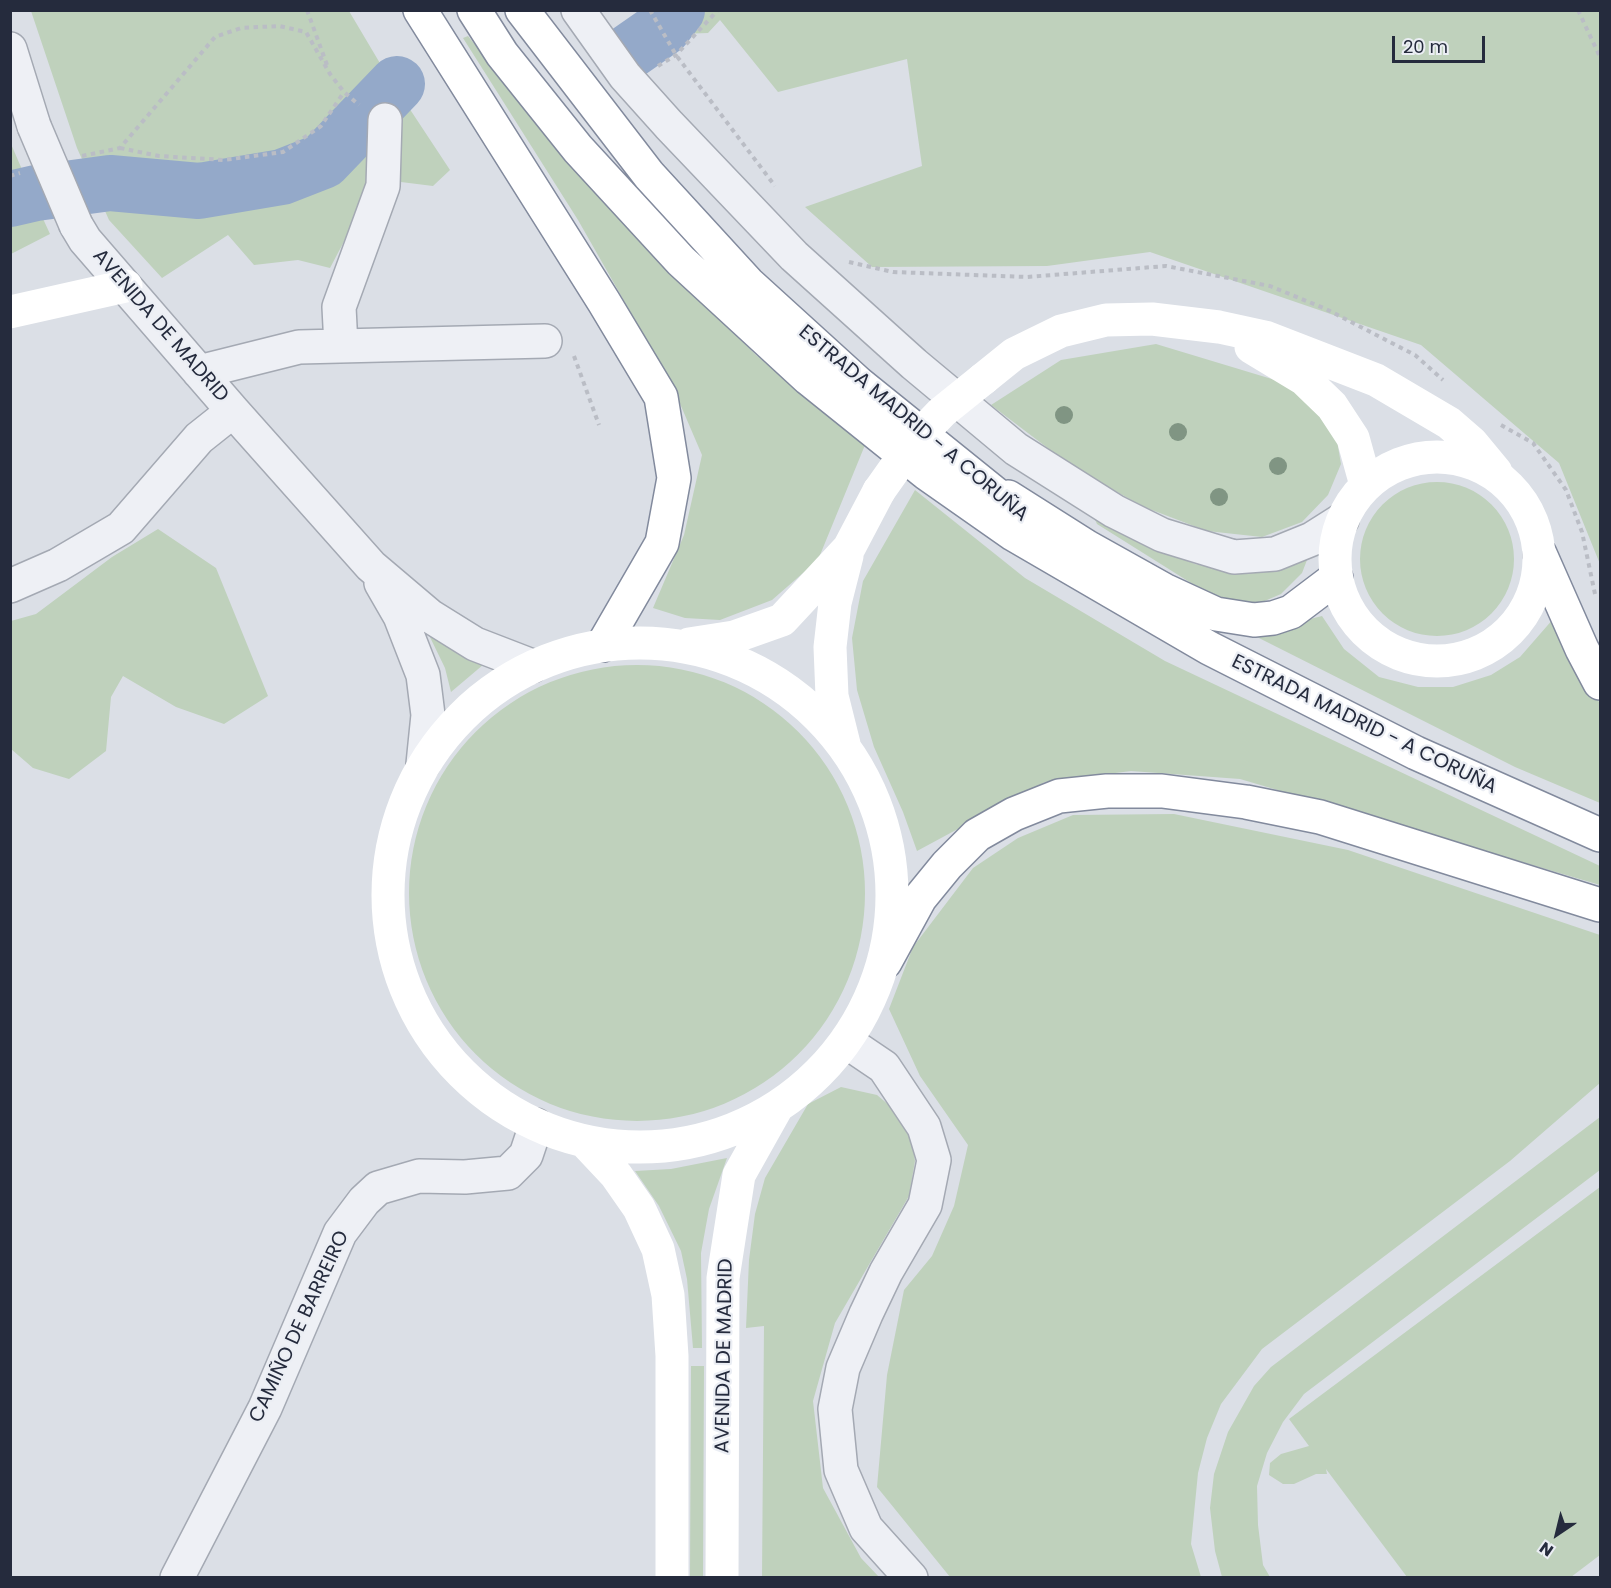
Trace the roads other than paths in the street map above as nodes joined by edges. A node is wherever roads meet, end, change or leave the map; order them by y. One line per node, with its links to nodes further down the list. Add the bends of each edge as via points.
1 (420, 10): 24 (main road, via 660,397 674,478 662,543)
2 (474, 10): 23 (main road, ESTRADA MADRID - A CORUÑA, via 502,54 578,149 681,261 809,379 926,473 1013,534)
3 (522, 10): 14 (main road, ESTRADA MADRID - A CORUÑA, via 649,175 748,283 858,384)
4 (578, 10): 17 (street, via 625,76 794,256 914,364 1016,448 1114,512 1162,535 1234,556 1275,554 1312,539)
5 (10, 49): 7 (street, AVENIDA DE MADRID, bridge, via 34,126 76,225)
6 (372, 112): 11 (street, via 383,186 339,307)
7 (126, 286): 8 (main road); 12 (street, AVENIDA DE MADRID)
8 (10, 312)
9 (1219, 327): 15 (main road, via 1265,337 1376,380 1449,423 1472,443); 16 (main road, via 1304,379 1332,406 1353,438); 18 (main road, bridge, via 1152,319 1106,320 1061,331 1014,354 942,412 915,440 879,491)
10 (545, 341): 11 (street)
11 (341, 346): 12 (street, via 299,347)
12 (200, 372): 13 (street, AVENIDA DE MADRID)
13 (232, 411): 20 (street, AVENIDA DE MADRID); 22 (street, via 198,438 121,528 58,566)
14 (961, 467): 21 (main road, via 1096,552 1216,614 1254,620 1273,618 1291,612); 23 (main road, ESTRADA MADRID - A CORUÑA)
15 (1500, 478): 16 (main road, via 1475,463 1447,457 1418,458 1390,468); 19 (main road, via 1521,499 1534,525)
16 (1366, 485): 17 (main road)
17 (1342, 520): 21 (main road, via 1335,549)
18 (849, 548): 25 (main road, via 782,620 734,637); 28 (main road, via 835,603 830,646 832,696)
19 (1540, 554): 21 (main road, via 1537,584 1525,613 1505,636 1479,653 1450,661 1419,660 1390,650 1365,632 1347,608); 27 (main road)
20 (371, 566): 26 (street, AVENIDA DE MADRID, via 430,616 466,639); 29 (street, AVENIDA DE MADRID, via 400,616 423,675 428,715)
21 (1336, 578)
22 (10, 586)
23 (1133, 603): 30 (main road, ESTRADA MADRID - A CORUÑA, via 1311,702)
24 (603, 645): 25 (main road); 26 (main road)
25 (677, 645): 28 (main road, via 741,664 779,686 798,698)
26 (532, 666): 29 (main road, via 470,707)
27 (1600, 683)
28 (844, 746): 32 (main road, via 879,813 893,887)
29 (423, 764): 35 (main road, via 398,821 390,856 389,928 396,963 417,1014 448,1059 488,1097)
30 (1600, 835)
31 (1600, 906): 32 (main road, via 1320,818 1162,791 1107,791 1059,796 1014,814 977,835 920,898)
32 (885, 962): 33 (main road, via 869,1003)
33 (847, 1042): 34 (main road, via 810,1082); 40 (street, via 885,1066 924,1128 934,1160 925,1205 866,1314 843,1368 835,1409 841,1470 866,1528)
34 (776, 1109): 36 (main road, via 716,1136 651,1148); 39 (main road, AVENIDA DE MADRID, via 739,1175 723,1278)
35 (536, 1125): 36 (main road); 37 (street, CAMIÑO DE BARREIRO, via 526,1155 508,1173 411,1178 378,1188 363,1201 340,1233 265,1408)
36 (585, 1142): 38 (main road, via 616,1175 639,1208 658,1249 668,1295 672,1356)
37 (177, 1578)
38 (672, 1578)
39 (722, 1578)
40 (911, 1578)

